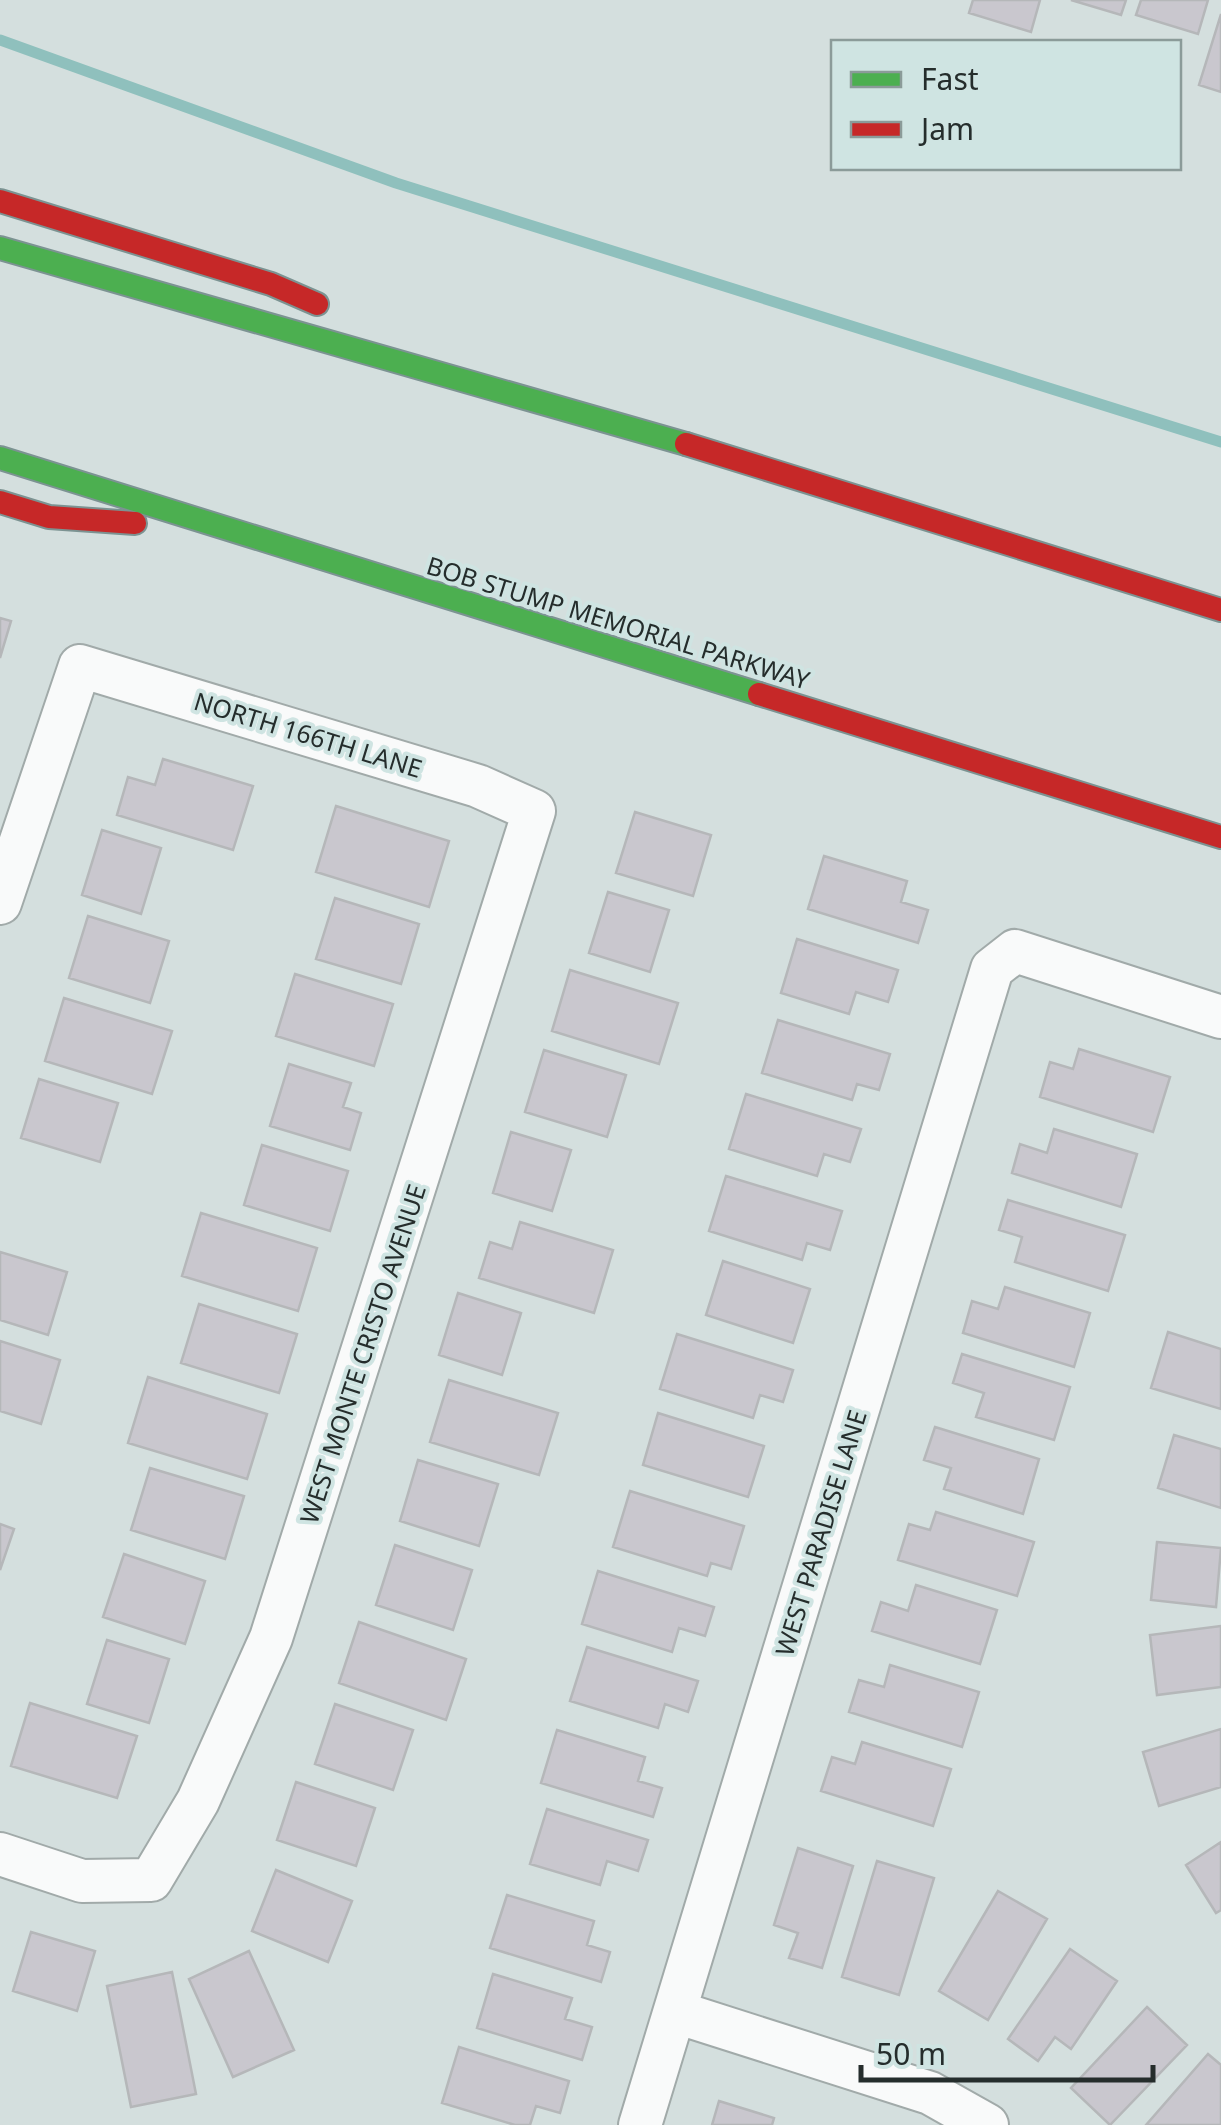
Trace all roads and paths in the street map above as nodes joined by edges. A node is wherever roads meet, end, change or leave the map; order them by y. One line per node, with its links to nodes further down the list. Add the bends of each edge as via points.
1 (0, 201): 3 (highway, via 271,284)
2 (0, 248): 5 (highway)
3 (344, 315)
4 (399, 338): 5 (highway)
5 (546, 400): 9 (highway)
6 (0, 458): 8 (highway, BOB STUMP MEMORIAL PARKWAY)
7 (0, 502): 8 (highway, via 49,517)
8 (220, 528): 10 (highway, BOB STUMP MEMORIAL PARKWAY)
9 (1221, 610)
10 (923, 747): 12 (highway, BOB STUMP MEMORIAL PARKWAY); 13 (highway)
11 (534, 812): 14 (street, NORTH 166TH LANE, via 478,786 80,666); 16 (street, WEST MONTE CRISTO AVENUE, via 271,1638 198,1801 152,1880 82,1882)
12 (1221, 836)
13 (1221, 853)
14 (0, 902)
15 (1221, 1017): 17 (street, WEST PARADISE LANE, via 1015,951 992,969)
16 (0, 1854)
17 (676, 2012): 18 (street, WEST PARADISE LANE); 19 (street, via 930,2093)
18 (640, 2125)
19 (987, 2125)

